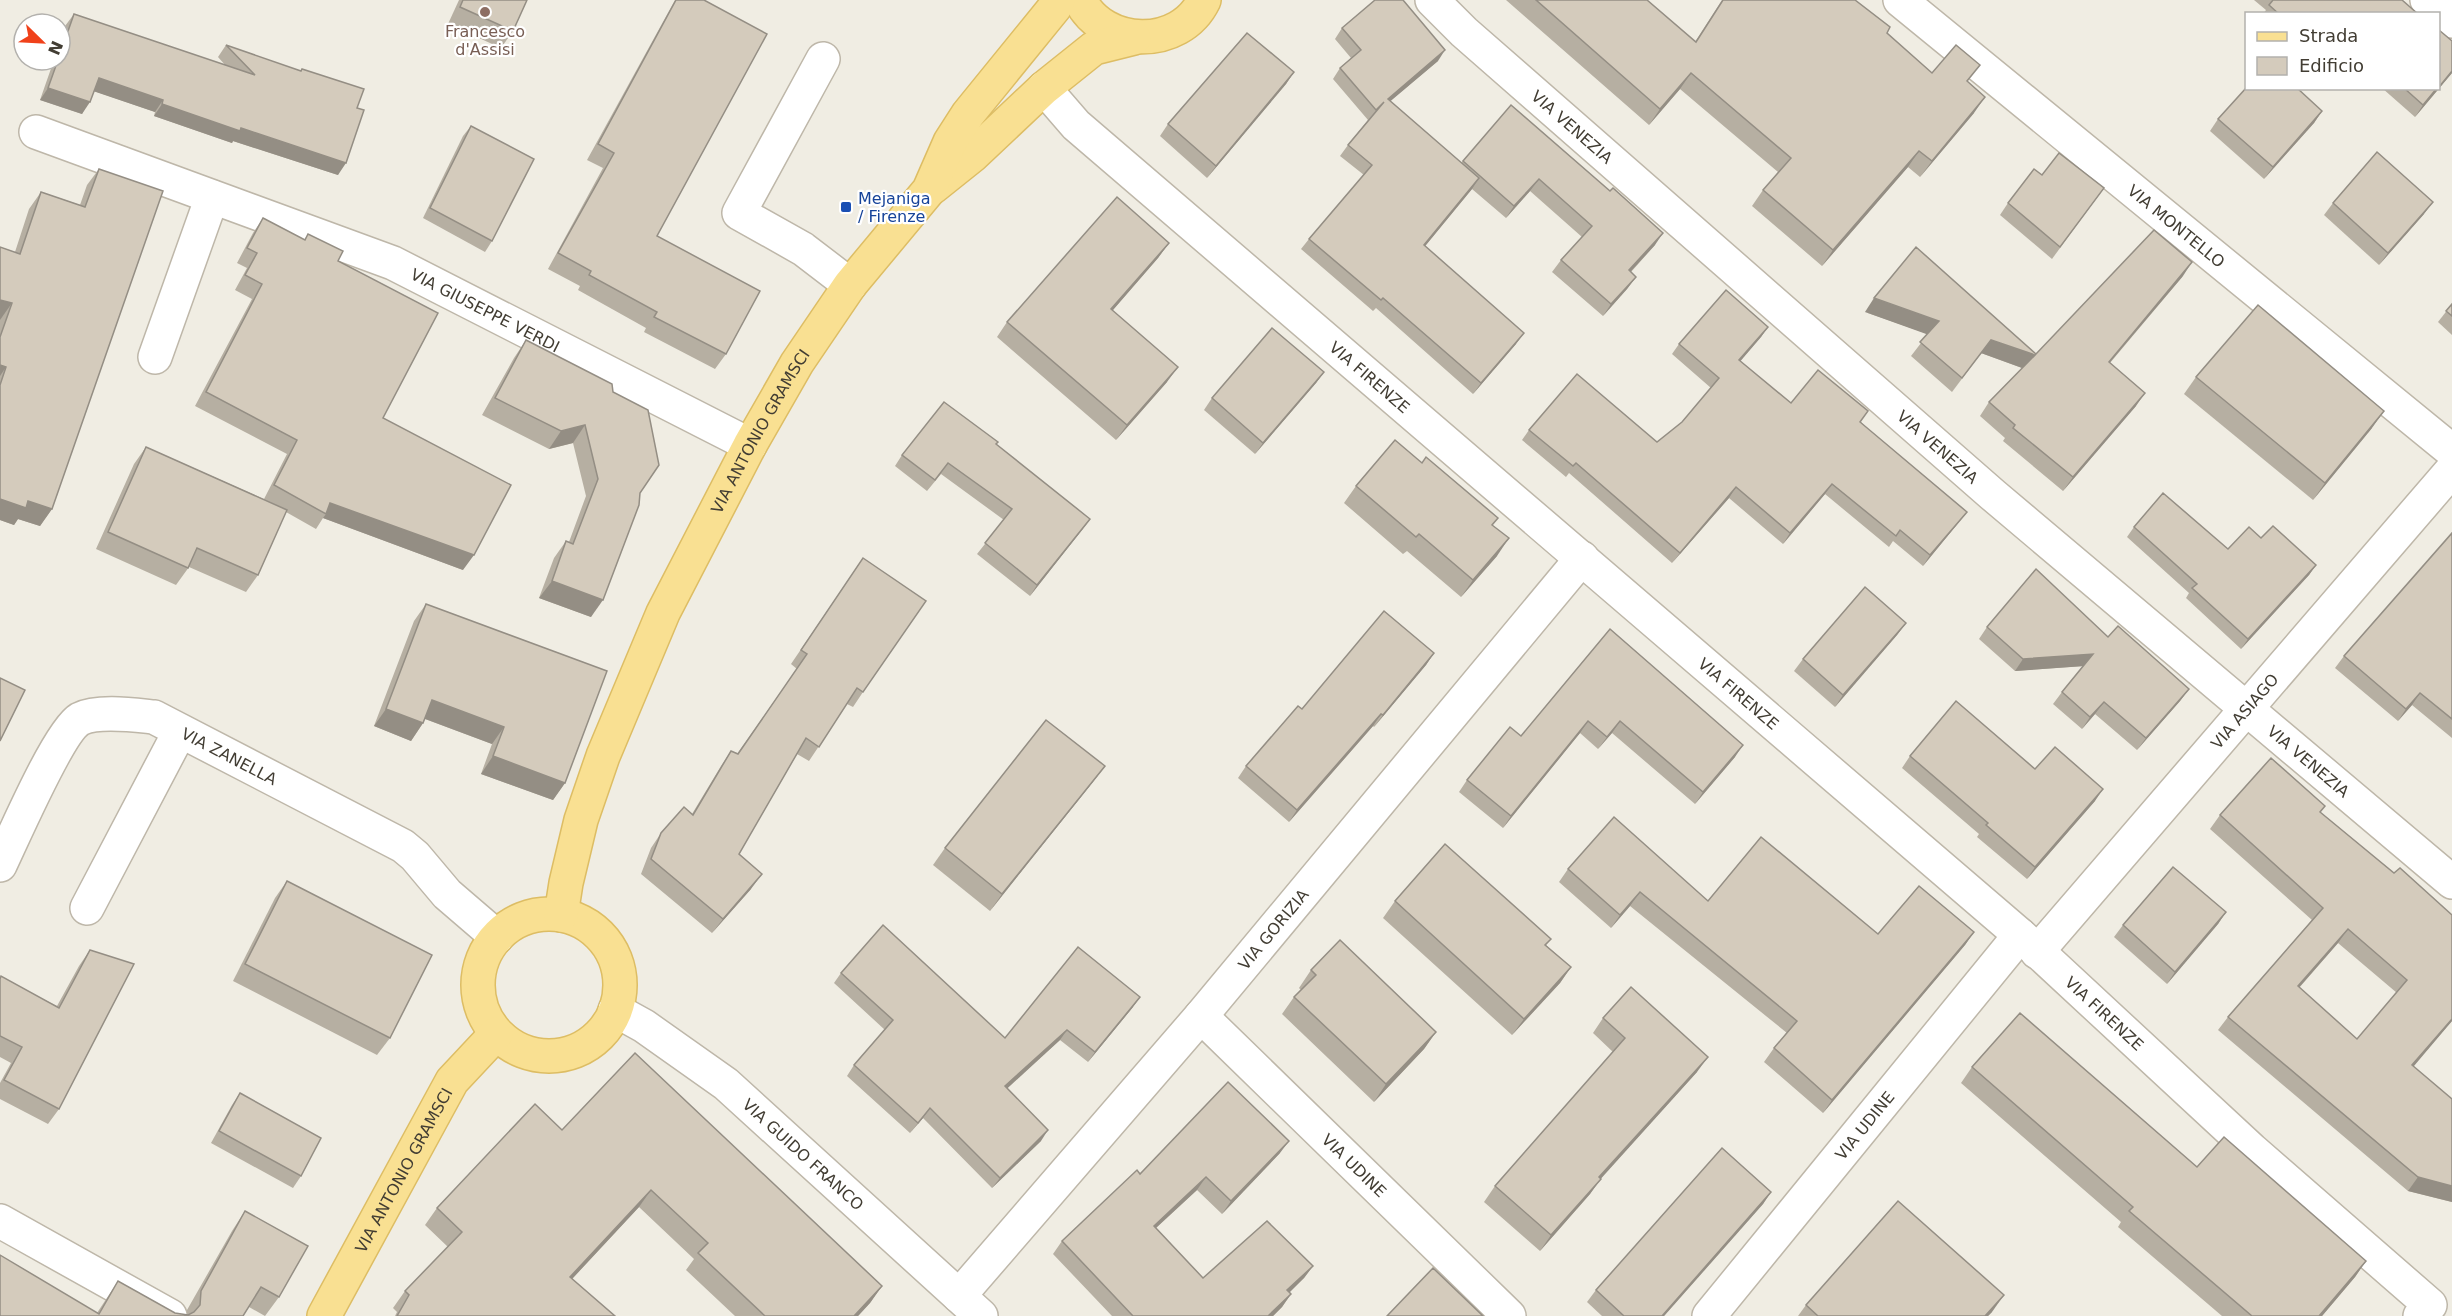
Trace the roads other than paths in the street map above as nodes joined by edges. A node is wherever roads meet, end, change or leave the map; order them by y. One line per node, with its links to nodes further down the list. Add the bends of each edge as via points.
1 (1058, 0): 12 (main road, VIA ANTONIO GRAMSCI, via 968,114 950,142)
2 (1080, 0): 8 (main road, via 1098,23)
3 (1204, 0): 8 (main road, via 1189,21 1172,31)
4 (1432, 0): 20 (street, VIA VENEZIA, via 1975,479)
5 (1900, 0): 17 (street, VIA MONTELLO)
6 (2427, 0): 7 (street)
7 (2452, 21)
8 (1134, 38): 10 (main road, via 1094,48)
9 (823, 59): 14 (street, via 739,213 803,249)
10 (1044, 88): 12 (main road, via 973,155); 19 (street, VIA FIRENZE, via 1076,125)
11 (36, 132): 13 (street, VIA GIUSEPPE VERDI)
12 (929, 190): 14 (main road, VIA ANTONIO GRAMSCI)
13 (212, 197): 15 (street); 16 (street, VIA GIUSEPPE VERDI, via 393,263)
14 (850, 285): 16 (main road, VIA ANTONIO GRAMSCI, via 797,363)
15 (155, 357)
16 (750, 445): 25 (main road, VIA ANTONIO GRAMSCI, via 663,613 603,756 581,820)
17 (2452, 451)
18 (2452, 470): 20 (street, VIA ASIAGO)
19 (1582, 558): 27 (street, VIA FIRENZE); 29 (street, VIA GORIZIA)
20 (2244, 709): 23 (street, VIA VENEZIA); 27 (street, VIA ASIAGO)
21 (180, 731): 22 (street, VIA ZANELLA, via 154,717 116,713 80,719 58,744); 24 (street); 26 (street, VIA ZANELLA, via 403,846 447,894)
22 (0, 865)
23 (2452, 882)
24 (87, 908)
25 (561, 915): 26 (main road, via 519,920); 28 (main road, via 581,921 598,933 610,950 618,969 620,990)
26 (497, 937): 30 (main road, via 478,975 478,996 484,1016)
27 (2028, 943): 33 (street, VIA FIRENZE); 37 (street, VIA UDINE)
28 (615, 1010): 30 (main road, via 594,1039 579,1050 562,1055 526,1053); 32 (street, VIA GUIDO FRANCO, via 726,1084)
29 (1201, 1016): 32 (street, VIA GORIZIA); 36 (street, VIA UDINE)
30 (496, 1034): 35 (main road, VIA ANTONIO GRAMSCI, via 452,1081)
31 (0, 1221): 34 (street)
32 (970, 1306)
33 (2425, 1311)
34 (170, 1316)
35 (324, 1316)
36 (1509, 1316)
37 (1709, 1316)

